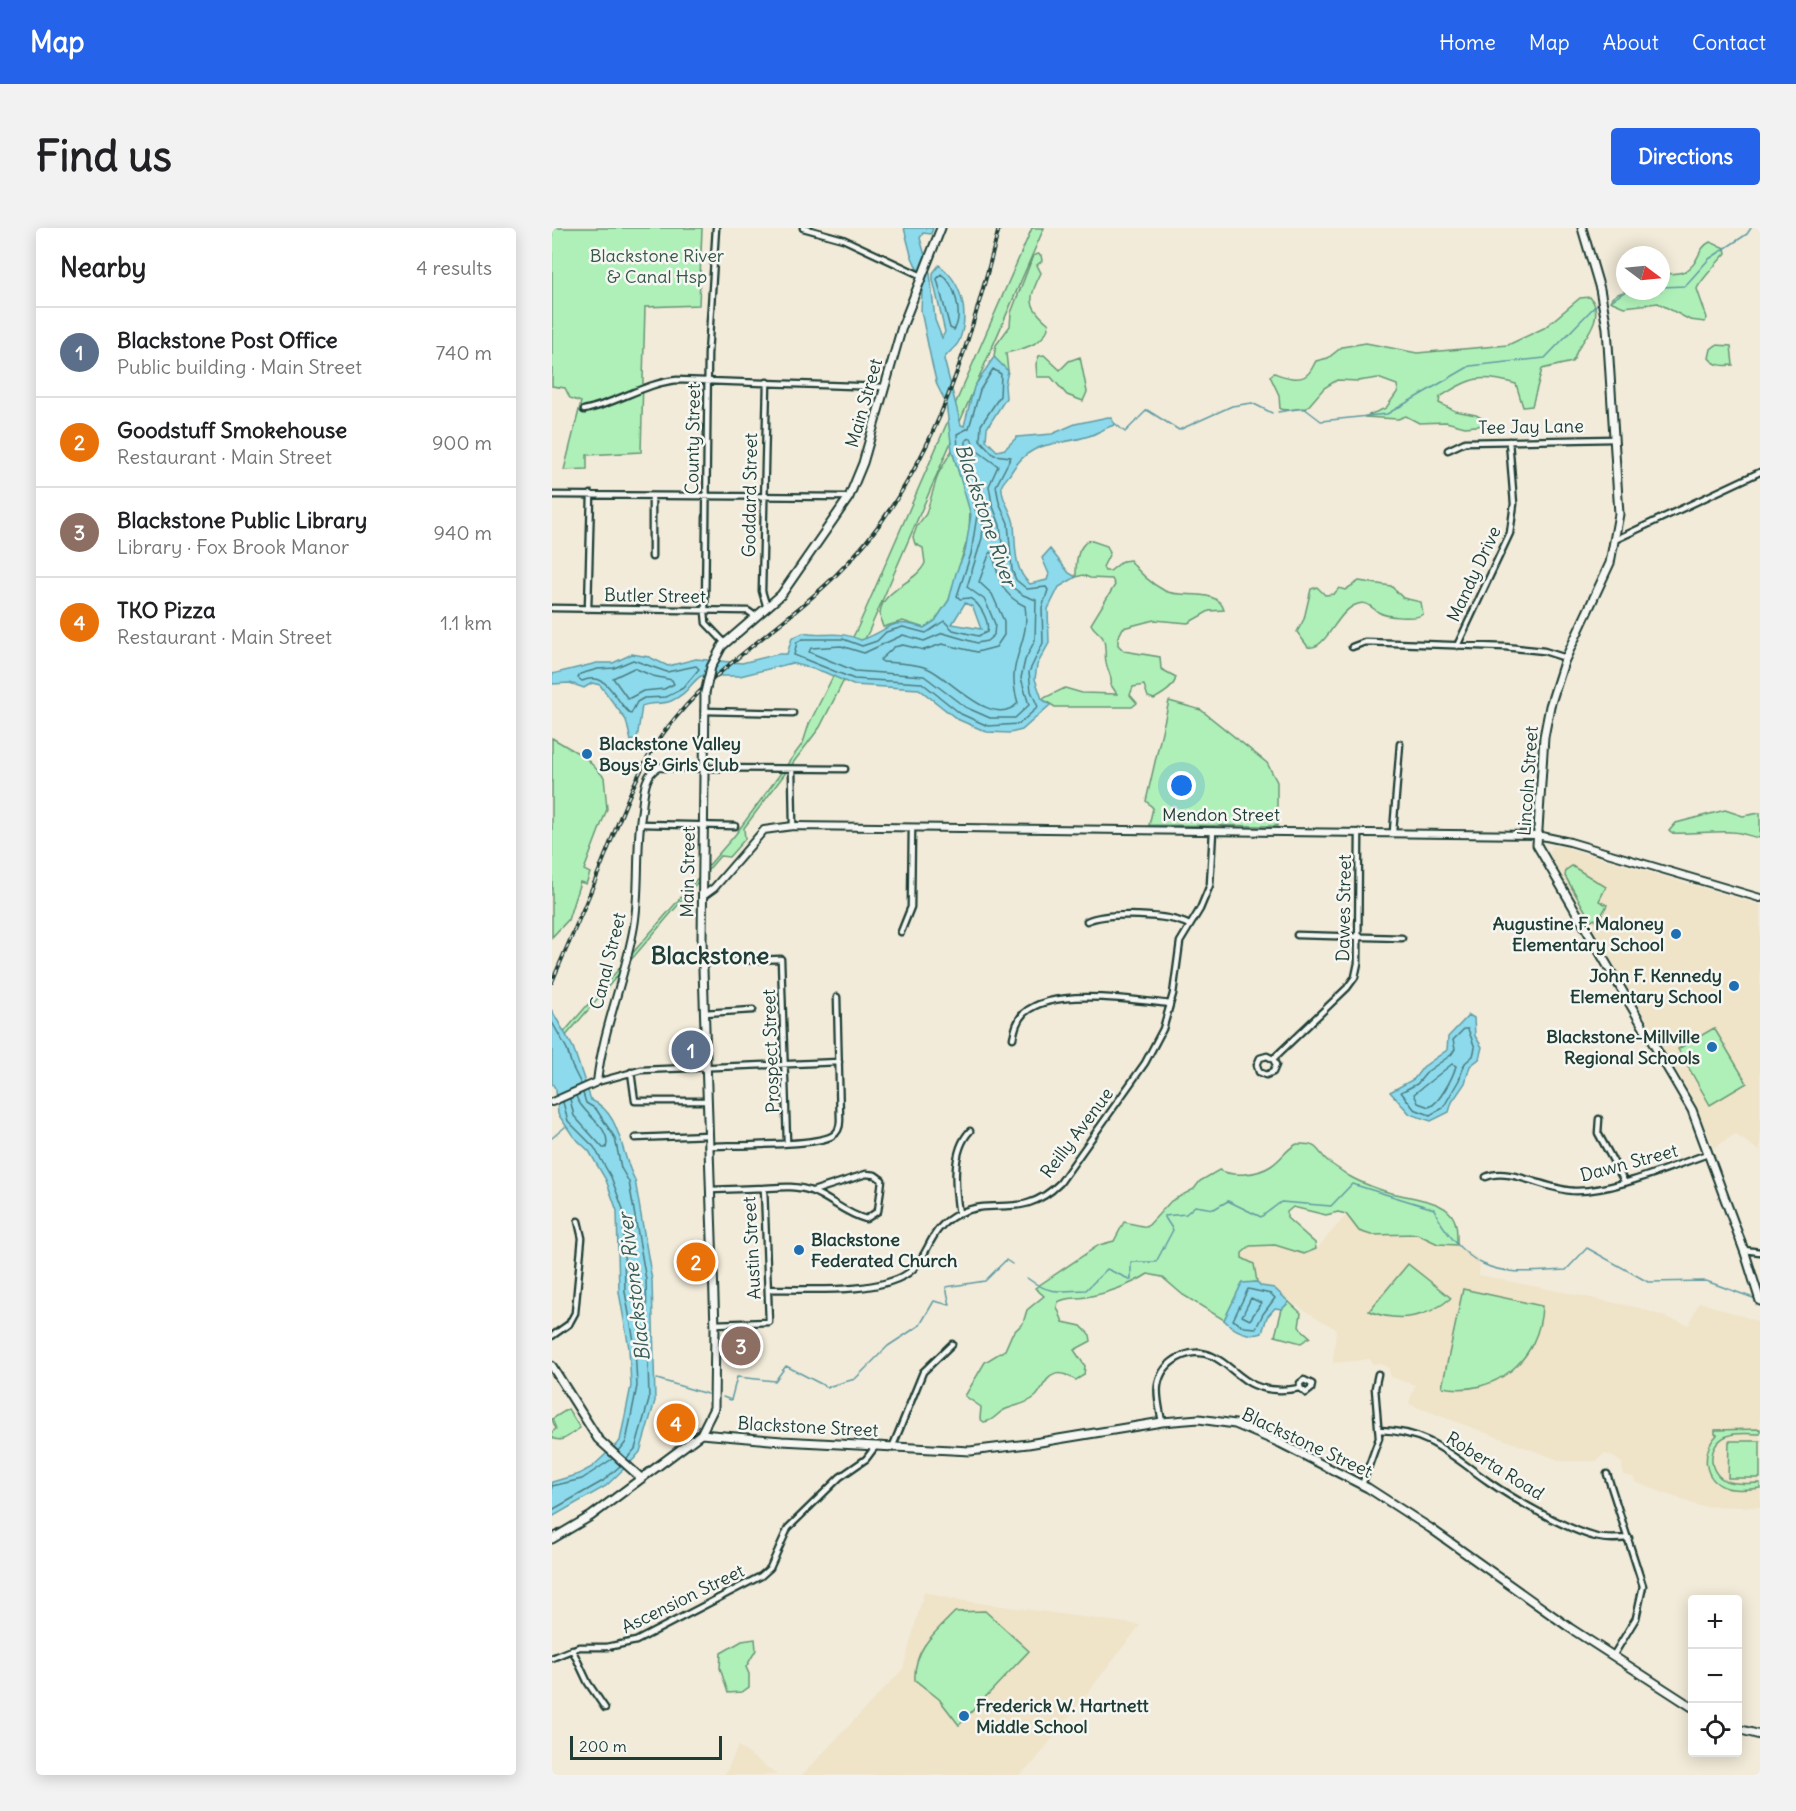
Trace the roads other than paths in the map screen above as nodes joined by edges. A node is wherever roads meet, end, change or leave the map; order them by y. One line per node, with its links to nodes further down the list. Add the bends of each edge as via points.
1 (716, 228): 6 (street, County Street)
2 (803, 228): 5 (street, via 843,239)
3 (941, 228): 5 (main road, Main Street)
4 (1582, 228): 10 (main road, Lincoln Street, via 1606,316)
5 (919, 275): 8 (main road, Main Street)
6 (708, 381): 7 (street); 9 (street, via 656,383 618,401); 17 (street, County Street)
7 (767, 382): 8 (street); 18 (street, Goddard Street)
8 (884, 387): 19 (main road, Main Street, via 863,463)
9 (584, 410)
10 (1616, 439): 11 (street, Tee Jay Lane); 20 (main road, Lincoln Street, via 1620,501)
11 (1509, 441): 12 (street, Tee Jay Lane, via 1465,442); 28 (street, Mandy Drive, via 1514,504 1510,533)
12 (1448, 450)
13 (1760, 472): 20 (street)
14 (591, 494): 15 (street); 16 (street); 24 (street)
15 (552, 495)
16 (652, 496): 17 (street); 21 (street)
17 (705, 497): 18 (street); 25 (street, County Street)
18 (764, 497): 19 (street); 23 (street, Goddard Street, via 762,591)
19 (849, 497): 23 (main road, Main Street, via 797,574)
20 (1617, 539): 30 (main road, Lincoln Street, via 1603,582)
21 (652, 556)
22 (552, 608): 24 (street, Butler Street)
23 (767, 608): 26 (main road, Main Street)
24 (588, 609): 25 (street, Butler Street)
25 (705, 610): 26 (street, Butler Street, via 748,611); 27 (street, County Street, via 706,623)
26 (755, 616): 27 (main road, Main Street)
27 (724, 644): 31 (main road, Main Street, bridge, via 711,667)
28 (1457, 646): 29 (street, via 1365,642); 30 (street, via 1544,651)
29 (1352, 647)
30 (1566, 658): 45 (main road, Lincoln Street, via 1545,729)
31 (704, 711): 32 (street); 34 (main road, Main Street)
32 (793, 713)
33 (1400, 744): 44 (street)
34 (704, 768): 35 (street); 37 (street, Canal Street, via 654,769 648,779); 38 (main road, Main Street)
35 (792, 770): 36 (street); 40 (street)
36 (845, 770)
37 (640, 824): 38 (street); 65 (street, Canal Street, via 635,921)
38 (704, 825): 39 (street); 46 (main road, Main Street)
39 (735, 826)
40 (793, 826): 41 (street, Mendon Street); 46 (street, Mendon Street, via 764,830)
41 (912, 828): 42 (street, Mendon Street); 50 (street, via 911,907)
42 (1213, 831): 43 (street, Mendon Street); 49 (street, Reilly Avenue, via 1210,885)
43 (1359, 832): 44 (street, Mendon Street); 52 (street, Dawes Street)
44 (1393, 832): 45 (street, Mendon Street)
45 (1537, 835): 47 (street, Mendon Street); 74 (main road, Lincoln Street, via 1545,861 1683,1094)
46 (703, 896): 54 (main road, Main Street)
47 (1760, 897)
48 (1087, 921): 49 (street, via 1102,916 1171,919)
49 (1189, 925): 56 (street, Reilly Avenue, via 1178,950)
50 (901, 932)
51 (1297, 935): 52 (street)
52 (1358, 937): 53 (street); 60 (street, Dawes Street, via 1353,981)
53 (1402, 938)
54 (703, 962): 58 (main road, Main Street); 62 (street, Prospect Street, via 781,959)
55 (837, 997): 61 (street)
56 (1170, 1004): 59 (street, via 1049,1000 1024,1013); 80 (street, Reilly Avenue, via 1163,1029 1145,1063 1052,1190 1029,1204)
57 (753, 1010): 58 (street)
58 (704, 1012): 63 (main road, Main Street)
59 (1013, 1038)
60 (1273, 1059): 60 (street, Dawes Street, via 1273,1072 1260,1073 1259,1059)
61 (839, 1062): 62 (street); 72 (street, via 837,1132 819,1140)
62 (784, 1065): 63 (street); 72 (street, Prospect Street)
63 (706, 1067): 64 (street); 67 (main road, Main Street)
64 (631, 1072): 65 (street); 67 (street, via 634,1101)
65 (595, 1083): 66 (street)
66 (553, 1101)
67 (707, 1101): 70 (main road, Main Street)
68 (1599, 1119): 76 (street, via 1600,1137)
69 (970, 1131): 80 (street, via 962,1142 955,1179)
70 (708, 1135): 71 (street); 73 (main road, Main Street)
71 (635, 1138)
72 (787, 1142): 73 (street)
73 (708, 1146): 78 (main road, Main Street)
74 (1709, 1154): 76 (street, Dawn Street); 82 (main road, Lincoln Street)
75 (1486, 1177): 76 (street, Dawn Street, via 1501,1173 1578,1191)
76 (1624, 1181)
77 (764, 1188): 78 (street, Austin Street); 79 (street); 84 (street, Austin Street)
78 (711, 1190): 86 (main road, Main Street)
79 (813, 1191): 79 (street, via 866,1219 878,1212 882,1180 866,1174)
80 (959, 1214): 84 (street, Reilly Avenue, via 935,1232 915,1267 898,1278 852,1287)
81 (578, 1221): 87 (street, via 582,1238 575,1313 569,1324)
82 (1744, 1250): 83 (street); 85 (main road, Lincoln Street)
83 (1760, 1252)
84 (769, 1289): 86 (street, Austin Street, via 769,1322)
85 (1759, 1298)
86 (715, 1324): 94 (main road, Main Street, via 715,1400)
87 (552, 1336)
88 (952, 1344): 96 (street, via 923,1372)
89 (552, 1366): 98 (main road, via 603,1445)
90 (1378, 1374): 93 (street, via 1375,1388)
91 (1300, 1388): 92 (street, via 1275,1390 1254,1385 1217,1358 1206,1353 1186,1354 1171,1363 1159,1382)
92 (1161, 1422): 96 (main road, Blackstone Street, via 981,1450); 99 (main road, Blackstone Street, via 1198,1419 1235,1424)
93 (1379, 1430): 99 (street); 100 (street, Roberta Road, via 1404,1431 1430,1440 1510,1495 1583,1532 1599,1538)
94 (701, 1434): 95 (main road, Blackstone Street); 98 (main road, Main Street)
95 (875, 1447): 96 (main road, Blackstone Street); 102 (street, Ascension Street, via 788,1528 770,1568 760,1576 636,1641)
96 (892, 1448)
97 (1607, 1474): 100 (street)
98 (641, 1478): 101 (main road, Main Street, via 587,1519)
99 (1362, 1485): 103 (main road, Blackstone Street)
100 (1629, 1538): 103 (street, via 1643,1592 1636,1618)
101 (552, 1539)
102 (572, 1649): 104 (street, Ascension Street); 106 (street)
103 (1613, 1656): 105 (main road, Blackstone Street)
104 (552, 1659)
105 (1688, 1704)
106 (605, 1708)
107 (1742, 1730): 108 (main road)
108 (1760, 1735)

